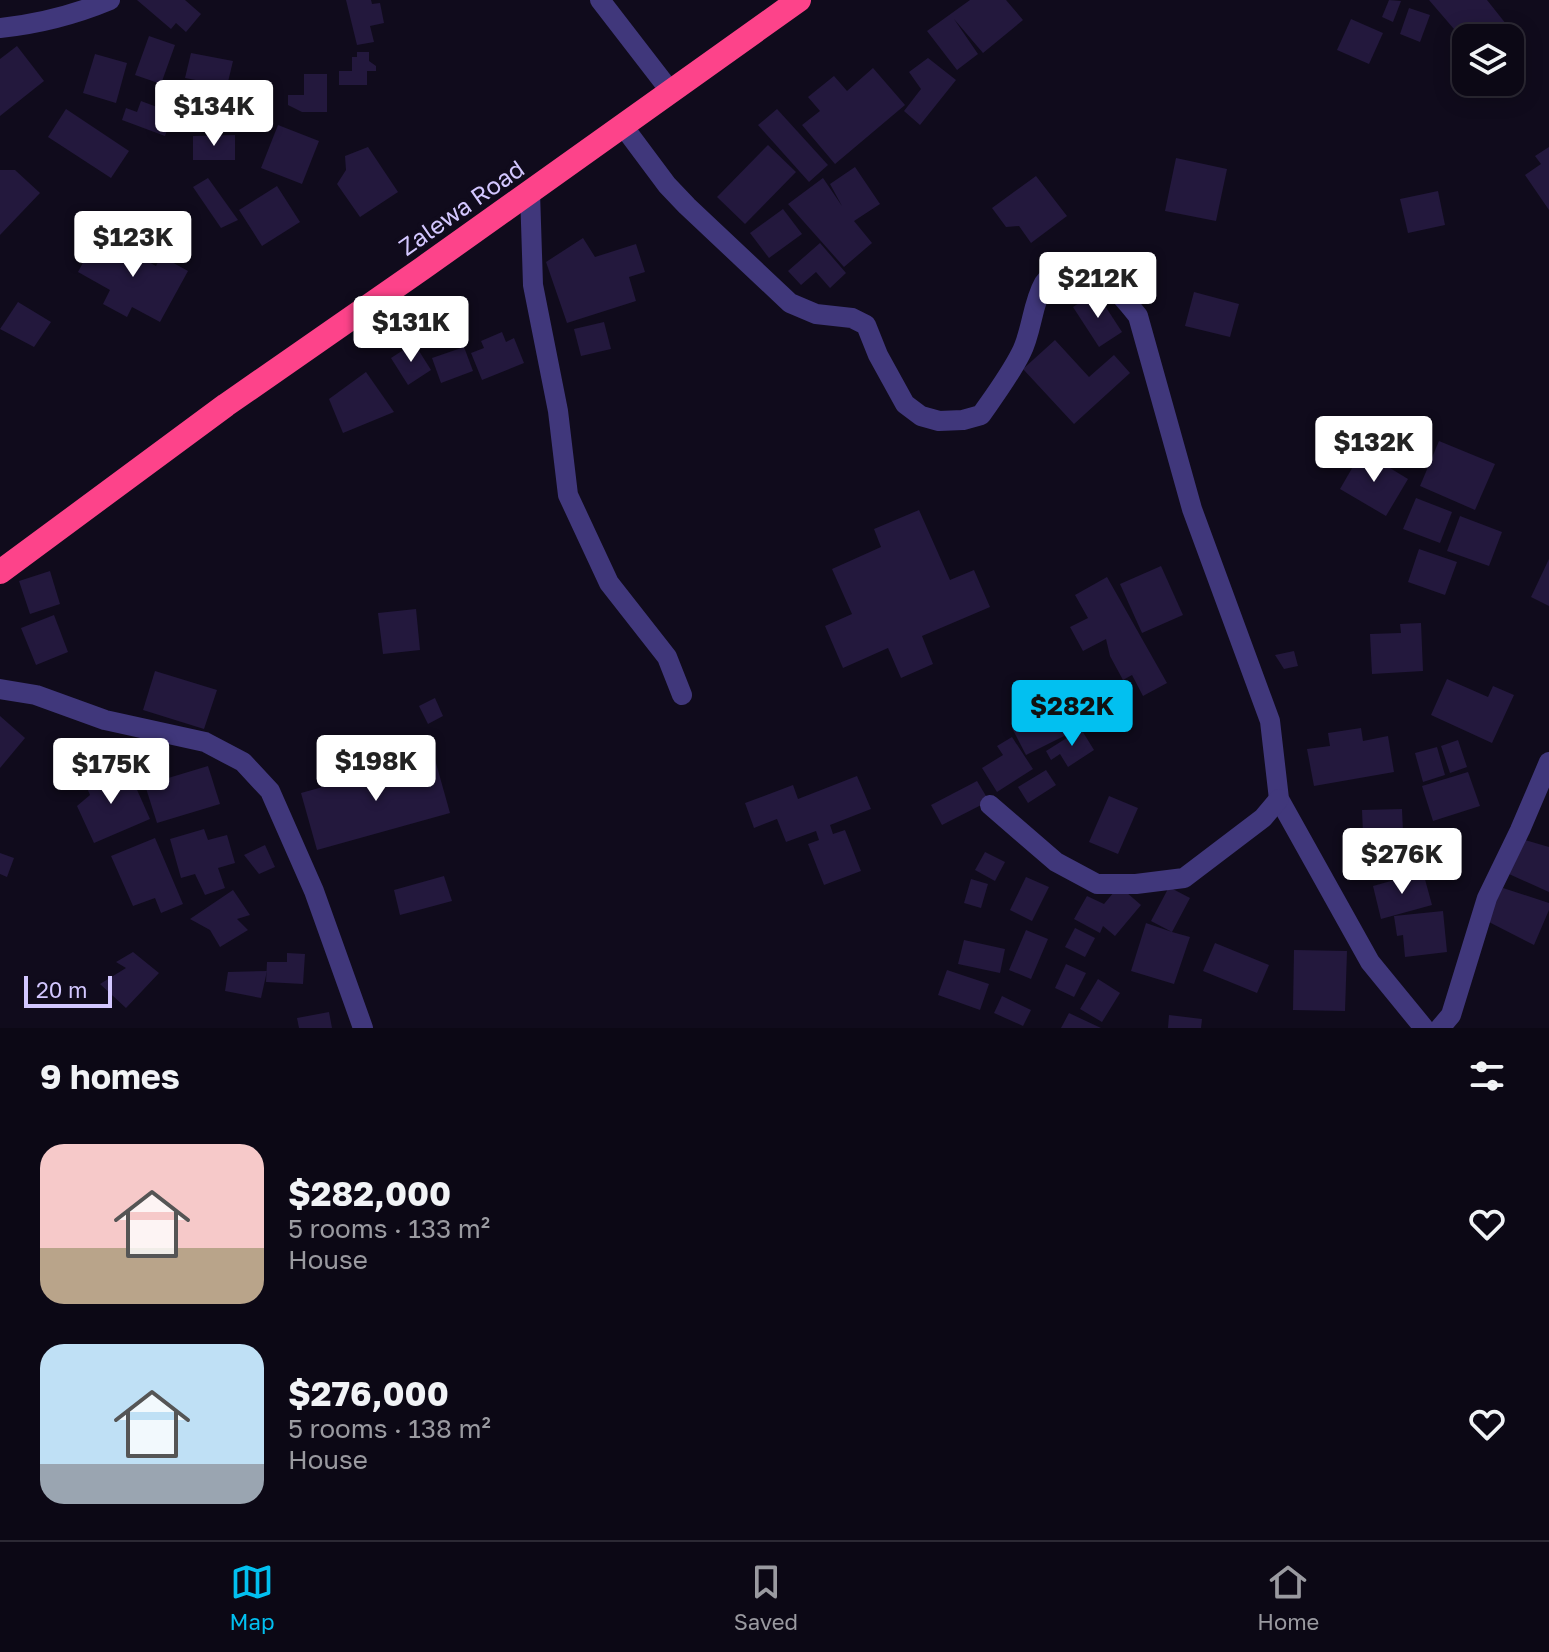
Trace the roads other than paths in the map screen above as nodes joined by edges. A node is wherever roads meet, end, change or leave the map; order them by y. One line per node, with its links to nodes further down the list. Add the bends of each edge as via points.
1 (110, 0): 4 (street, via 39,23)
2 (600, 0): 5 (street)
3 (799, 0): 5 (highway, Zalewa Road)
4 (0, 28)
5 (671, 92): 6 (highway, Zalewa Road)
6 (623, 126): 7 (highway, Zalewa Road); 12 (street, via 667,185 790,303 866,325 905,404 921,416 951,421 981,415 1023,351 1045,282 1054,274 1067,268 1090,271 1127,303 1138,316 1192,509 1270,721)
7 (530, 192): 8 (highway, Zalewa Road, via 226,405); 10 (street, via 533,285 568,495 609,583 667,657)
8 (0, 572)
9 (0, 689): 14 (street, via 205,742 243,762 270,791 314,891)
10 (682, 695)
11 (1549, 762): 16 (street, via 1487,898 1451,1015)
12 (1279, 799): 13 (street, via 1263,818 1184,878 1136,884 1097,884 1056,862); 15 (street, via 1370,962)
13 (990, 805)
14 (363, 1028)
15 (1424, 1028)
16 (1440, 1028)

